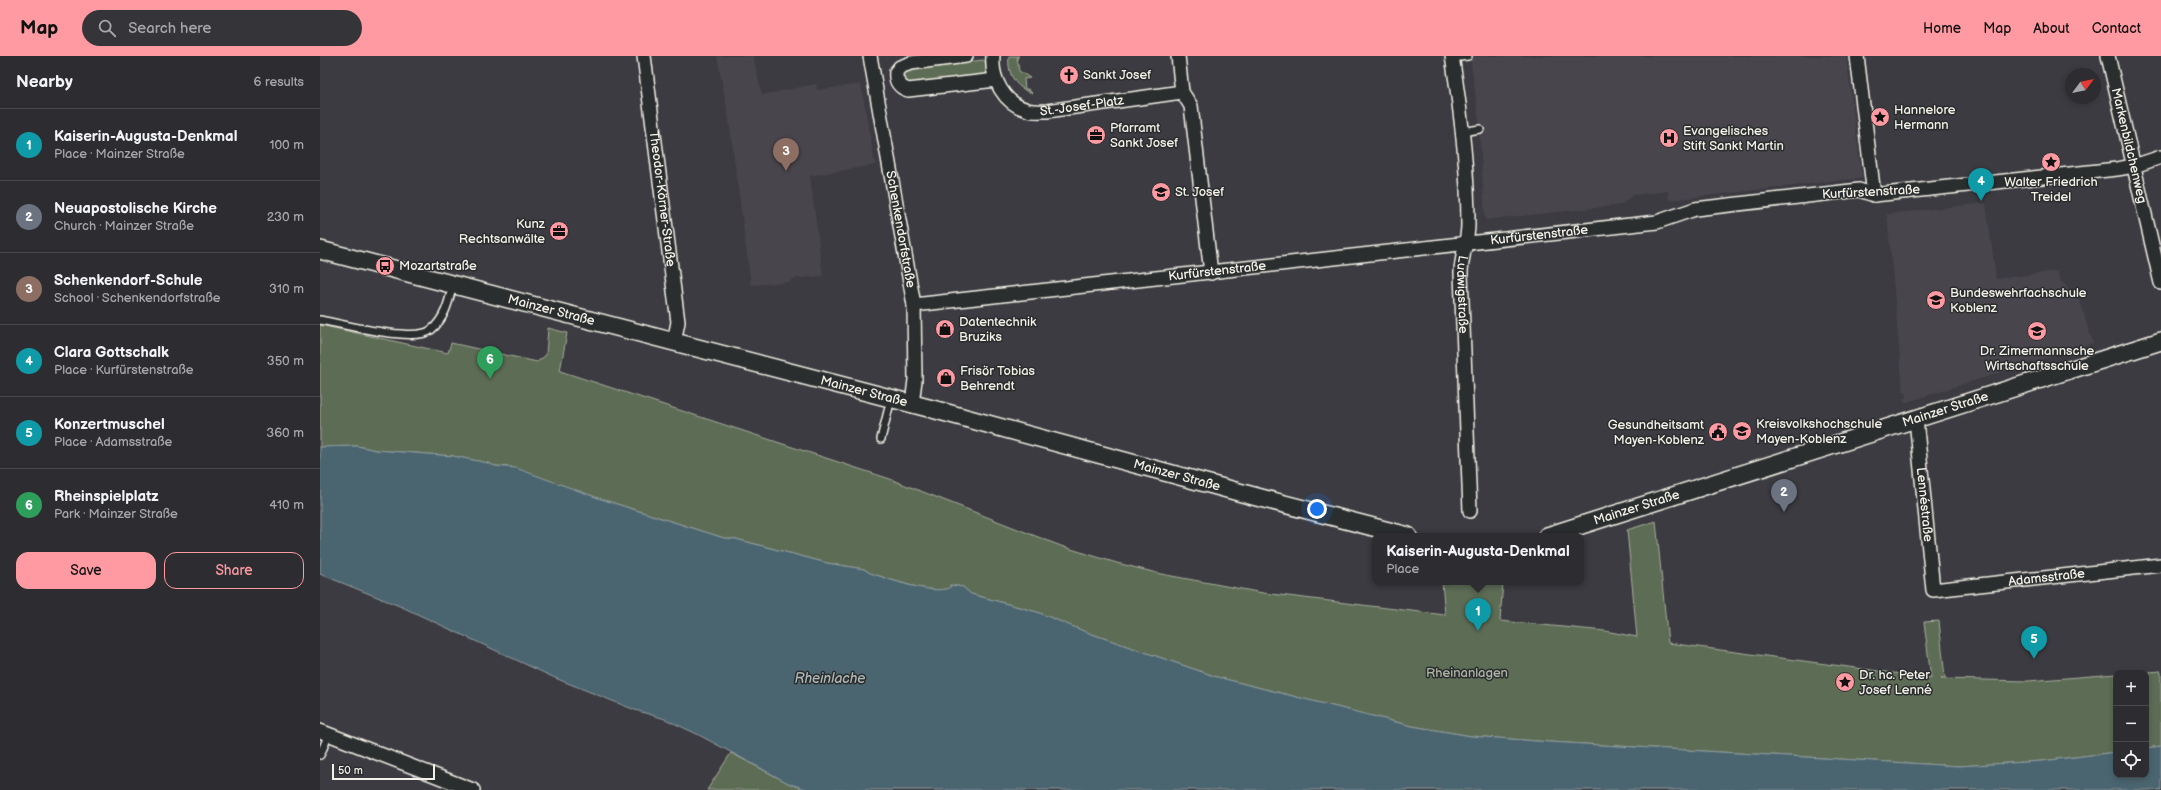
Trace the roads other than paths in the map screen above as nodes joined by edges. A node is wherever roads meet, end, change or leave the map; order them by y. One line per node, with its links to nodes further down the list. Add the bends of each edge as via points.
1 (644, 56): 25 (street, Theodor-Körner-Straße, via 678,322)
2 (870, 56): 22 (street, Schenkendorfstraße)
3 (966, 56): 10 (street, via 904,64 896,72 895,78 902,88 908,90)
4 (993, 56): 10 (street, St.-Josef-Platz, via 992,66)
5 (1178, 56): 11 (street)
6 (1468, 56): 9 (lane)
7 (1857, 56): 16 (street)
8 (2108, 56): 15 (street, Markenbildchenweg)
9 (1452, 57): 13 (street, Ludwigstraße)
10 (996, 80): 11 (street, St.-Josef-Platz, via 1003,93 1015,105 1029,111 1047,111)
11 (1182, 92): 19 (street, via 1191,106)
12 (1480, 129): 13 (lane)
13 (1462, 132): 17 (street, Ludwigstraße, via 1468,198)
14 (2161, 157): 15 (street, Kurfürstenstraße)
15 (2134, 166): 16 (street, Kurfürstenstraße); 20 (street, Markenbildchenweg)
16 (1874, 195): 17 (street, Kurfürstenstraße, via 1859,190 1695,209 1657,222)
17 (1466, 244): 19 (street, Kurfürstenstraße); 30 (street, Ludwigstraße, via 1461,273)
18 (320, 250): 21 (street, Mainzer Straße)
19 (1211, 273): 22 (street, Kurfürstenstraße)
20 (2161, 283)
21 (453, 284): 23 (lane, via 447,310 431,330 423,334 408,336); 25 (street, Mainzer Straße)
22 (914, 305): 27 (street, Schenkendorfstraße, via 915,380)
23 (320, 320)
24 (2161, 341): 28 (street, Mainzer Straße)
25 (674, 342): 26 (street, Mainzer Straße)
26 (891, 399): 27 (street, Mainzer Straße); 29 (lane)
27 (912, 404): 31 (street, Mainzer Straße)
28 (1916, 419): 32 (street, Mainzer Straße); 34 (street, Lennéstraße)
29 (881, 439)
30 (1470, 511)
31 (1397, 533)
32 (1556, 533)
33 (2161, 565): 34 (street, Adamsstraße)
34 (1933, 590)
35 (324, 733): 36 (lane); 37 (street)
36 (320, 755)
37 (473, 790)

